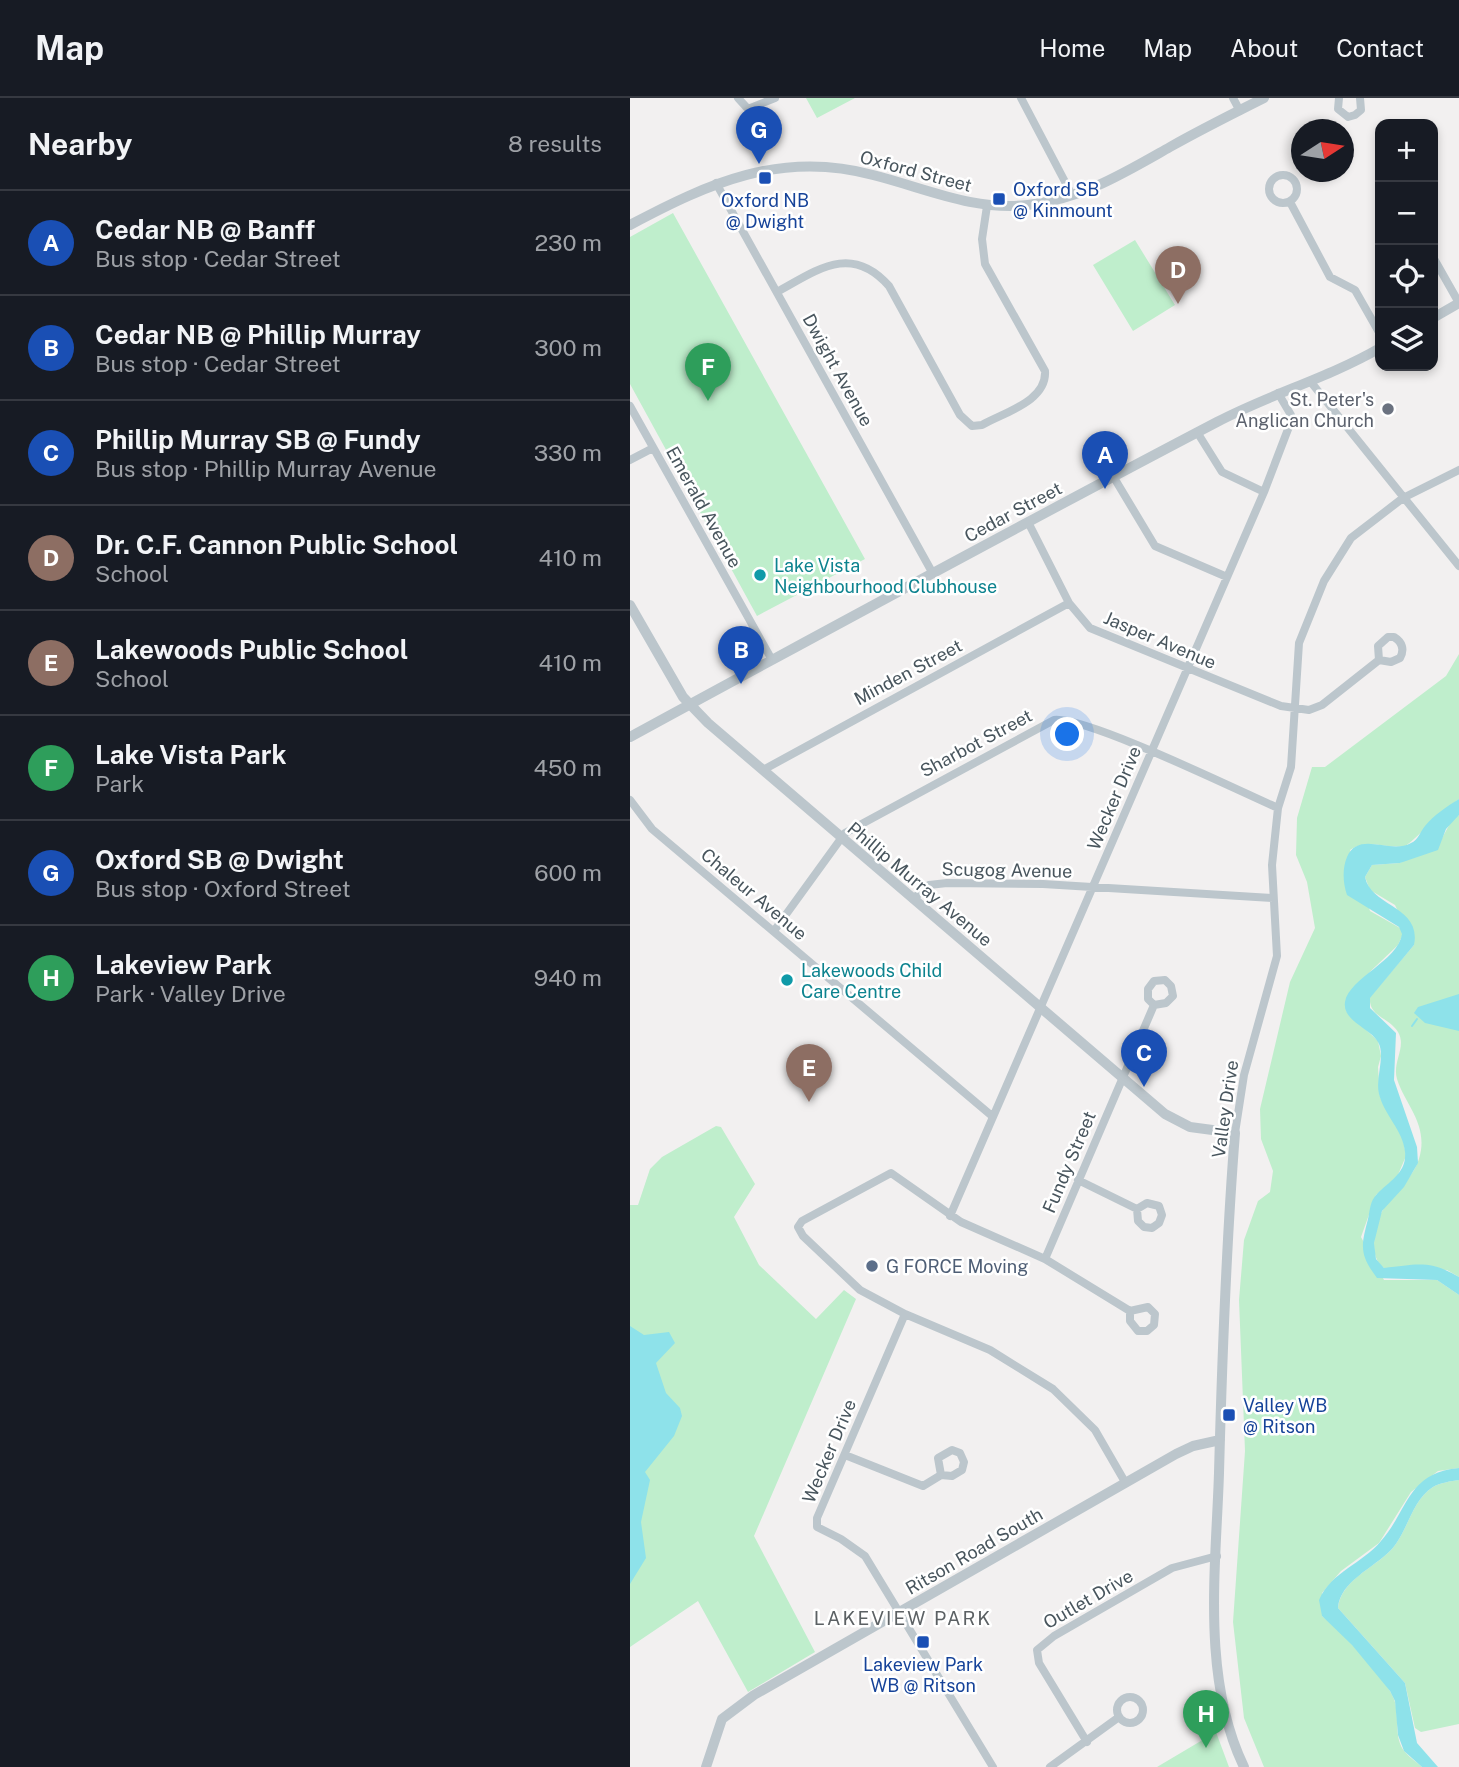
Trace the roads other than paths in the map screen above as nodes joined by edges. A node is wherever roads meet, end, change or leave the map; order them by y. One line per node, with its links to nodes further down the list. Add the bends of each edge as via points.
1 (738, 98): 2 (street, via 748,109)
2 (775, 98)
3 (1021, 98): 10 (street)
4 (1233, 98): 8 (street)
5 (1264, 98): 8 (street, Oxford Street)
6 (1339, 98): 7 (street, via 1338,109 1352,117 1361,110)
7 (1360, 98)
8 (1240, 111): 10 (street, Oxford Street, via 1124,175)
9 (716, 183): 12 (street, Oxford Street, via 770,169 816,167 873,175); 13 (street, Oxford Street); 15 (street, Dwight Avenue)
10 (1072, 195): 12 (street, Oxford Street, via 1030,205)
11 (1290, 202): 18 (street, via 1330,277 1355,290)
12 (987, 206): 15 (street, via 982,239 985,264 1045,371 1046,382 1037,394 982,425 972,426 960,415 889,286 873,272 851,263 830,265)
13 (630, 225)
14 (1438, 266): 16 (street)
15 (777, 292): 32 (street, Dwight Avenue)
16 (1459, 303): 17 (street)
17 (1438, 315)
18 (1375, 325)
19 (1375, 350): 20 (street, Cedar Street)
20 (1310, 382): 21 (street, Cedar Street); 29 (street)
21 (1278, 393): 23 (street, Cedar Street); 28 (street, Wecker Drive, via 1291,415 1290,424)
22 (630, 406): 24 (street, Emerald Avenue)
23 (1197, 432): 27 (street, Cedar Street); 28 (street, via 1222,472)
24 (653, 447): 25 (street); 36 (street, Emerald Avenue)
25 (630, 460)
26 (1459, 470): 29 (street, Valley Drive)
27 (1113, 476): 30 (street, Cedar Street); 33 (street, via 1156,545)
28 (1264, 492): 33 (street, Wecker Drive)
29 (1403, 498): 31 (street); 40 (street, Valley Drive, via 1351,538 1324,581 1300,643)
30 (1028, 522): 32 (street, Cedar Street); 34 (street, Jasper Avenue)
31 (1459, 566)
32 (932, 572): 36 (street, Cedar Street)
33 (1227, 577): 38 (street, Wecker Drive)
34 (1069, 603): 38 (street, Jasper Avenue, via 1090,628); 43 (street, Minden Street)
35 (630, 605): 39 (street, Phillip Murray Avenue)
36 (772, 660): 39 (street, Cedar Street)
37 (1379, 660): 40 (street, via 1322,705)
38 (1186, 669): 40 (street, Jasper Avenue); 42 (street, Wecker Drive)
39 (689, 706): 41 (street, Cedar Street); 43 (street, Phillip Murray Avenue)
40 (1294, 709): 45 (street, Valley Drive, via 1291,767)
41 (630, 737)
42 (1151, 752): 45 (street, Sharbot Street); 46 (street, Sharbot Street, via 1070,721 1054,720); 47 (street, Wecker Drive)
43 (763, 770): 46 (street, Phillip Murray Avenue)
44 (630, 800): 50 (street, Chaleur Avenue, via 652,829)
45 (1278, 808): 48 (street, Valley Drive)
46 (841, 837): 49 (street, Phillip Murray Avenue); 50 (street, Sharbot Street)
47 (1092, 888): 48 (street, Scugog Avenue); 49 (street, Scugog Avenue, via 947,883 929,885); 52 (street, Wecker Drive)
48 (1273, 898): 55 (street, Valley Drive, via 1277,956 1244,1075)
49 (913, 899): 52 (street, Phillip Murray Avenue)
50 (774, 931): 54 (street, Chaleur Avenue)
51 (1154, 1005): 53 (street, Fundy Street)
52 (1040, 1006): 53 (street, Phillip Murray Avenue); 54 (street, Wecker Drive)
53 (1122, 1077): 55 (street, Phillip Murray Avenue, via 1165,1114 1190,1127); 56 (street, Fundy Street)
54 (992, 1116): 58 (street, Wecker Drive)
55 (1235, 1133): 62 (street, Valley Drive, via 1225,1258)
56 (1078, 1180): 57 (street); 59 (street, Fundy Street)
57 (1136, 1209)
58 (950, 1216): 59 (street); 61 (street, via 888,1172 798,1227 860,1290)
59 (1045, 1259): 60 (street)
60 (1130, 1311)
61 (905, 1314): 63 (street, Wecker Drive); 65 (street, via 990,1350 1053,1389 1095,1430)
62 (1220, 1440): 65 (street, Ritson Road South, via 1184,1450); 66 (street, Valley Drive)
63 (845, 1455): 64 (street, via 916,1485 929,1484); 67 (street, Wecker Drive, via 817,1527 864,1556)
64 (941, 1475)
65 (1125, 1482): 67 (street, Ritson Road South)
66 (1217, 1556): 69 (street, Outlet Drive, via 1172,1568 1037,1650 1039,1663); 73 (street, Valley Drive, via 1217,1657 1228,1718)
67 (897, 1613): 70 (street, Ritson Road South, via 730,1711 718,1726); 71 (street)
68 (1119, 1717): 69 (street)
69 (1087, 1742): 72 (street)
70 (706, 1767)
71 (993, 1767)
72 (1051, 1767)
73 (1244, 1767)

